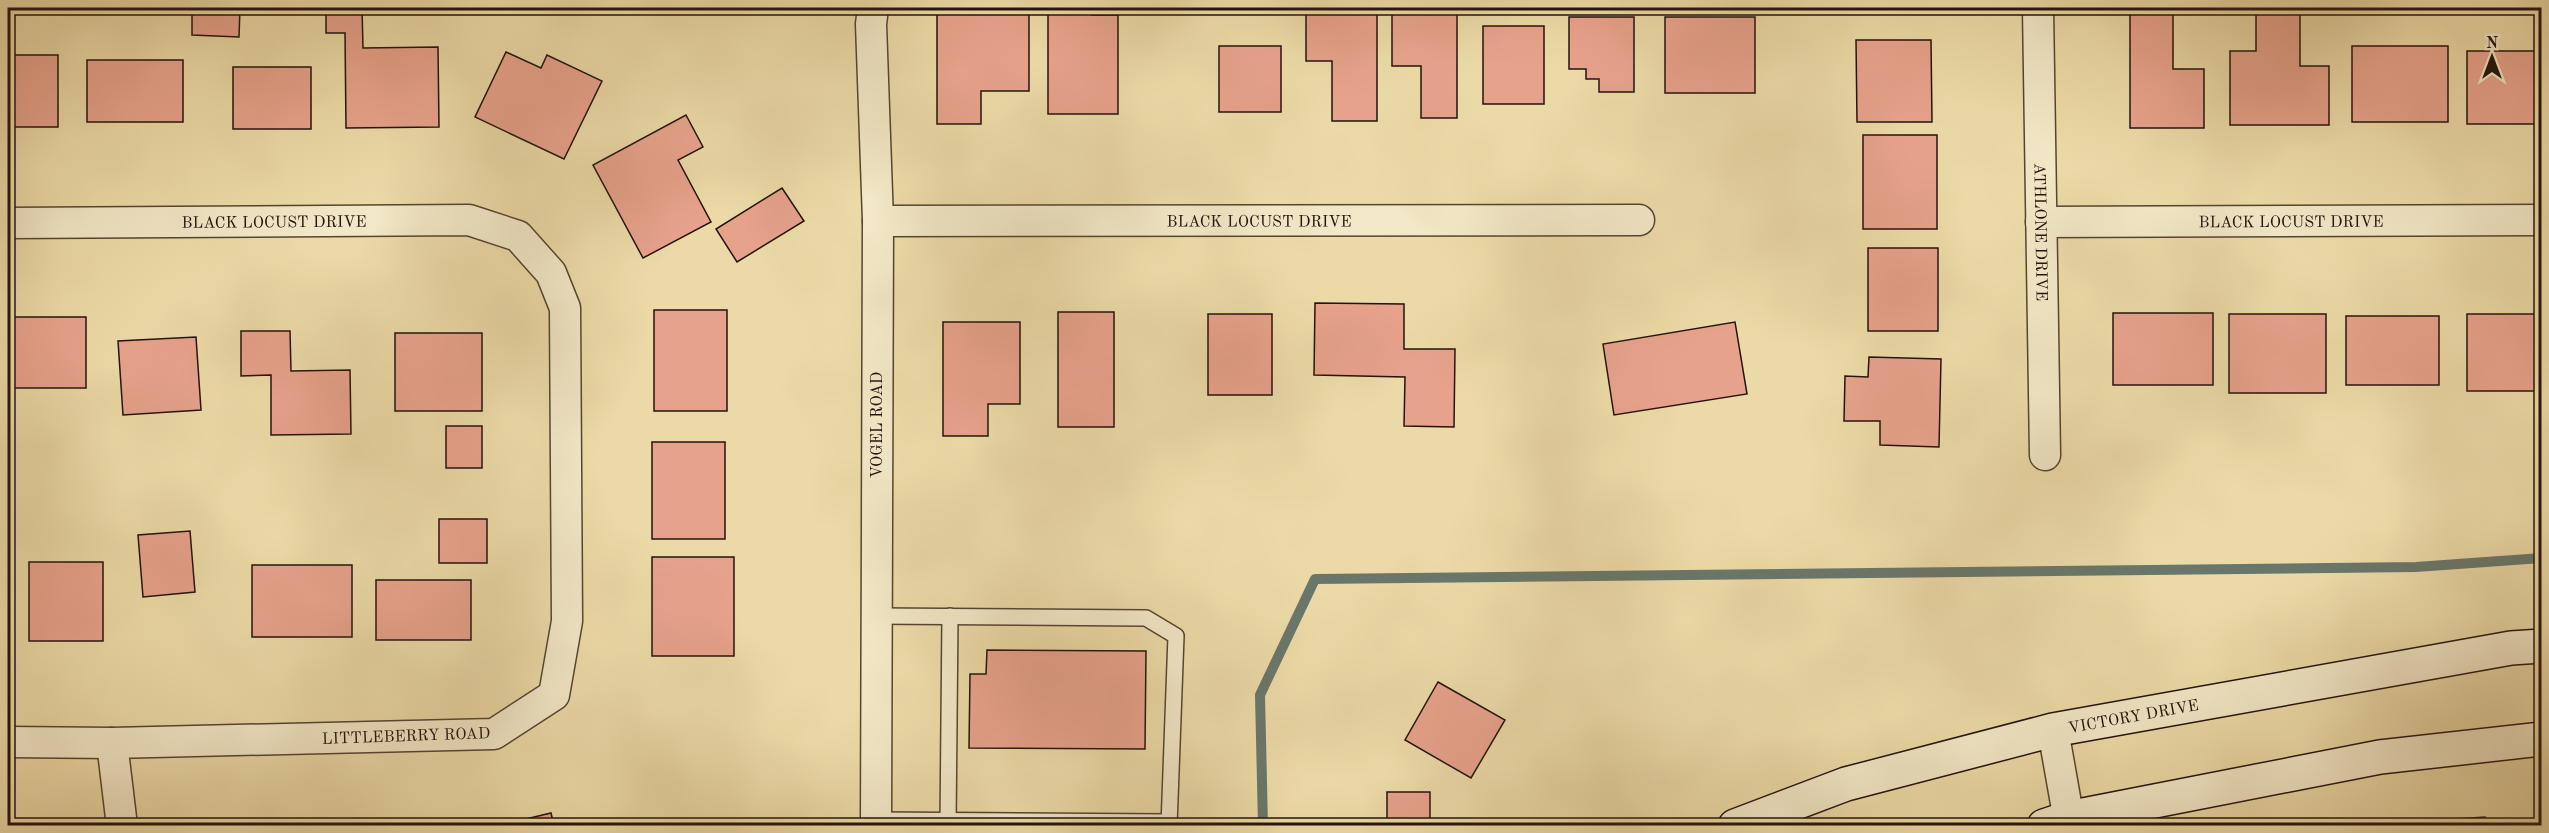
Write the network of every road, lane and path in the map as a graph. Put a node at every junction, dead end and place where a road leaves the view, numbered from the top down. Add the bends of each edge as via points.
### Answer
1 (2038, 8) edge
2 (870, 13) edge
3 (878, 220) junction
4 (1639, 220) dead end
5 (2541, 220) edge
6 (2041, 222) junction
7 (8, 223) edge
8 (532, 251) joint
9 (2044, 455) dead end
10 (876, 616) junction
11 (950, 616) junction
12 (2541, 646) edge
13 (2053, 730) junction
14 (2541, 739) edge
15 (8, 742) edge
16 (112, 743) junction
17 (876, 823) edge
18 (948, 823) edge
19 (2060, 823) edge
20 (1169, 824) edge
21 (122, 825) edge
22 (1735, 825) edge

1 - 6 street, ATHLONE DRIVE
2 - 3 street, VOGEL ROAD
3 - 4 street, BLACK LOCUST DRIVE
3 - 10 street, VOGEL ROAD
5 - 6 street, BLACK LOCUST DRIVE
6 - 9 street, ATHLONE DRIVE
7 - 8 street, BLACK LOCUST DRIVE via 469,220 518,236
8 - 16 street, LITTLEBERRY ROAD via 551,273 565,308 567,621 554,695 494,734
10 - 11 lane
10 - 17 street, VOGEL ROAD
11 - 18 lane
11 - 20 lane via 1146,618 1176,636
12 - 13 main road, VICTORY DRIVE via 2500,650
13 - 19 street
13 - 22 main road, VICTORY DRIVE via 1846,784
14 - 19 main road via 2380,758
15 - 16 street, LITTLEBERRY ROAD
16 - 21 street
17 - 18 lane
18 - 20 lane

